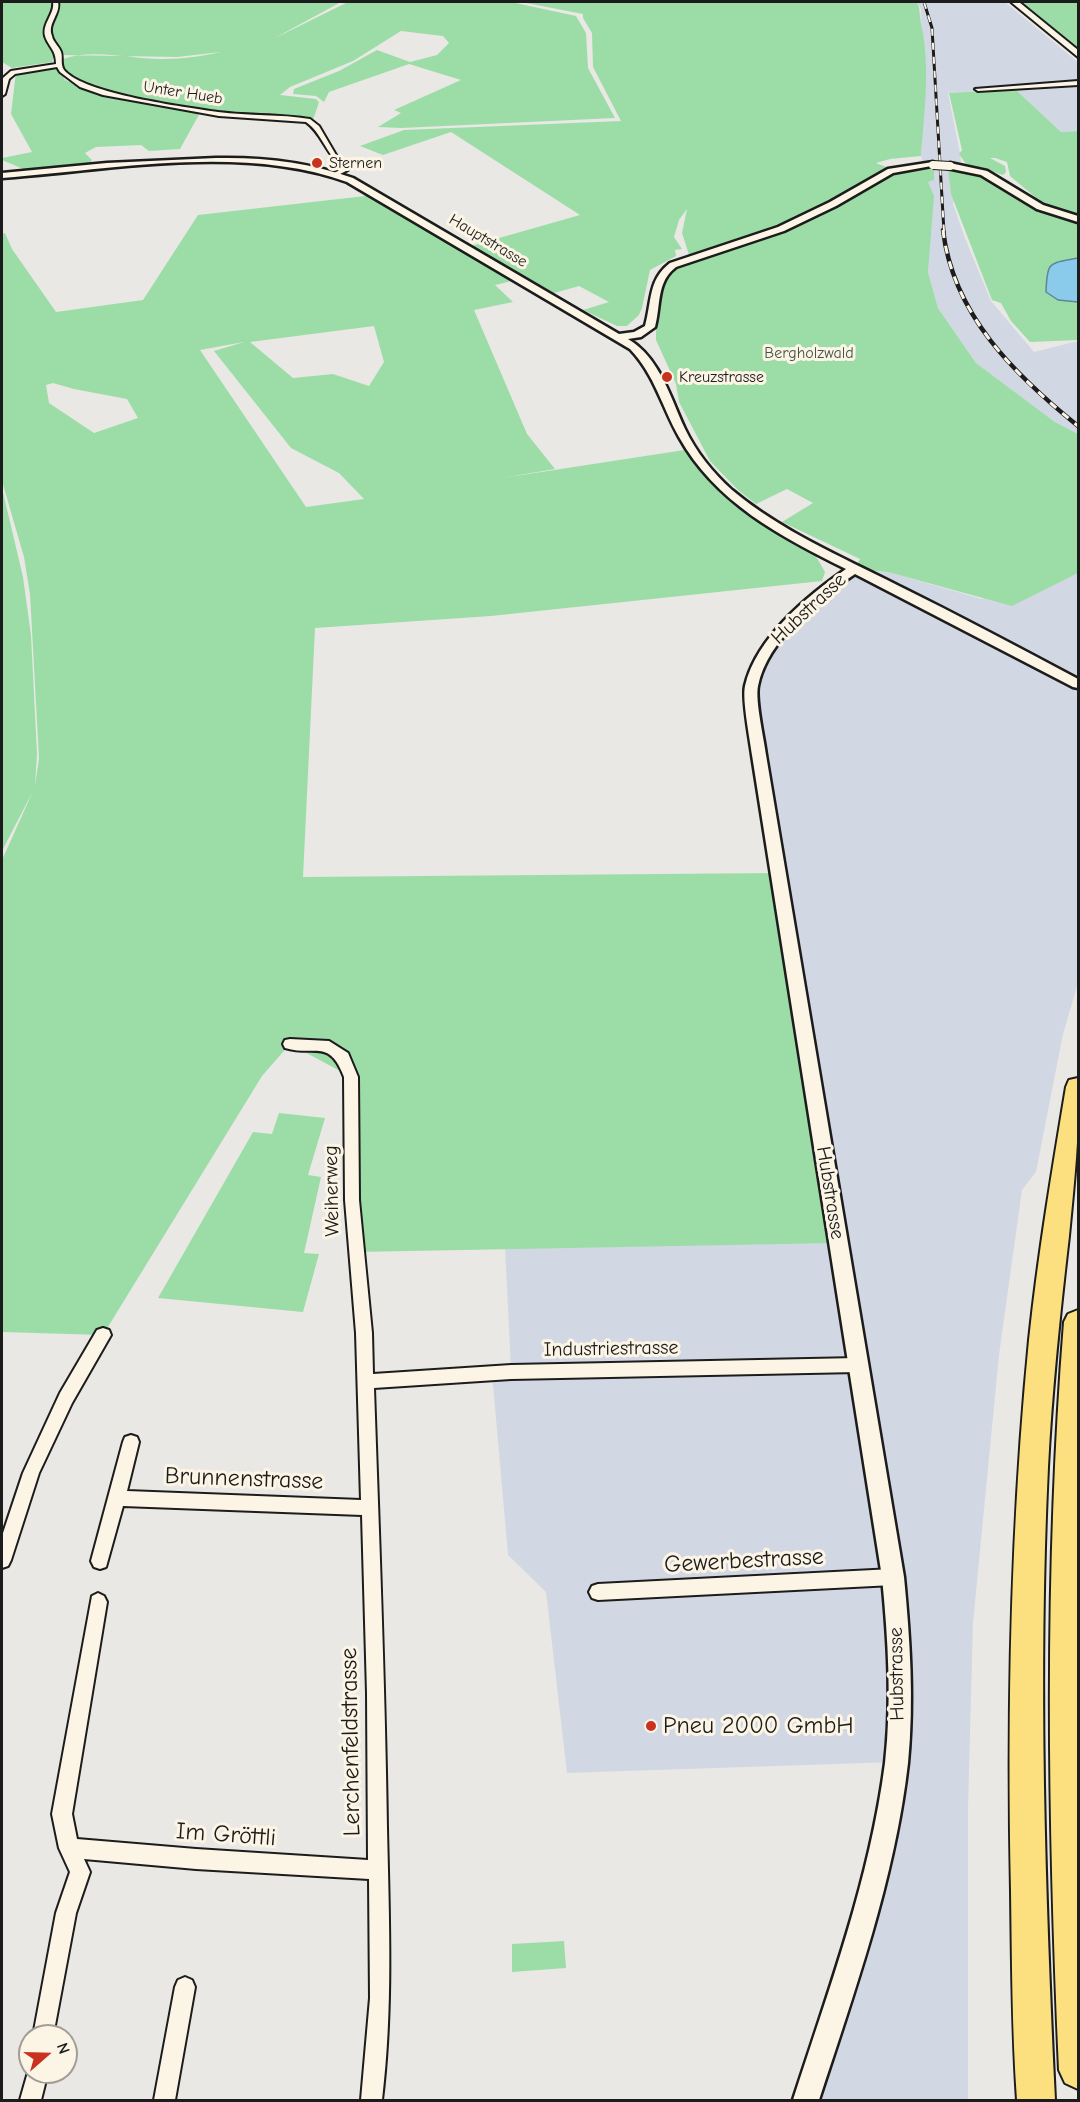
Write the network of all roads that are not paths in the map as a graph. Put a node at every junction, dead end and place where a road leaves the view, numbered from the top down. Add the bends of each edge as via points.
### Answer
1 (56, 2) edge
2 (1015, 2) edge
3 (1078, 54) edge
4 (60, 65) junction
5 (1078, 83) edge
6 (978, 89) dead end
7 (2, 94) edge
8 (336, 174) junction
9 (2, 176) edge
10 (1078, 219) edge
11 (618, 337) junction
12 (854, 568) junction
13 (1078, 684) edge
14 (290, 1044) dead end
15 (1078, 1087) edge
16 (1078, 1322) edge
17 (103, 1335) dead end
18 (858, 1365) junction
19 (366, 1382) junction
20 (131, 1442) dead end
21 (116, 1498) junction
22 (371, 1508) junction
23 (2, 1560) edge
24 (100, 1561) dead end
25 (893, 1577) junction
26 (598, 1592) dead end
27 (98, 1602) dead end
28 (69, 1848) junction
29 (379, 1870) junction
30 (185, 1988) dead end
31 (45, 2024) edge
32 (1078, 2070) edge
33 (34, 2084) edge
34 (31, 2100) edge
35 (164, 2100) edge
36 (372, 2100) edge
37 (806, 2100) edge
38 (1036, 2100) edge

1 - 4 street, Unter Hueb via 48,35 59,53
2 - 3 main road
4 - 7 street via 13,72 6,78
4 - 8 street, Unter Hueb via 74,81 103,93 219,114 308,120 345,166
5 - 6 street
8 - 9 street, Hauptstrasse via 286,162 223,159 99,165
8 - 11 street, Hauptstrasse
10 - 11 street, bridge via 1040,207 984,173 933,165 891,171 781,229 663,271 657,281 651,323 637,335
11 - 12 street, Hauptstrasse via 649,364 691,449 715,479 768,521
12 - 13 street, Hubstrasse
12 - 18 street, Hubstrasse via 772,641 757,666 751,699
14 - 19 street, Weiherweg via 324,1045 343,1056 351,1077 352,1200
15 - 38 highway via 1048,1289 1031,1509 1027,1855
16 - 32 highway via 1068,1486 1065,1695
17 - 23 street via 66,1398 31,1473
18 - 19 street, Industriestrasse via 511,1372
18 - 25 street, Hubstrasse
19 - 22 street, Lerchenfeldstrasse
20 - 21 street
21 - 22 street, Brunnenstrasse
21 - 24 street
22 - 29 street, Lerchenfeldstrasse
25 - 26 street, Gewerbestrasse
25 - 37 street, Hubstrasse via 900,1700 888,1815 864,1913
27 - 28 street via 62,1814
28 - 29 street, Im Gröttli
28 - 31 street via 80,1872 66,1913
29 - 36 street, Lerchenfeldstrasse via 380,1998
30 - 35 street
33 - 34 street

